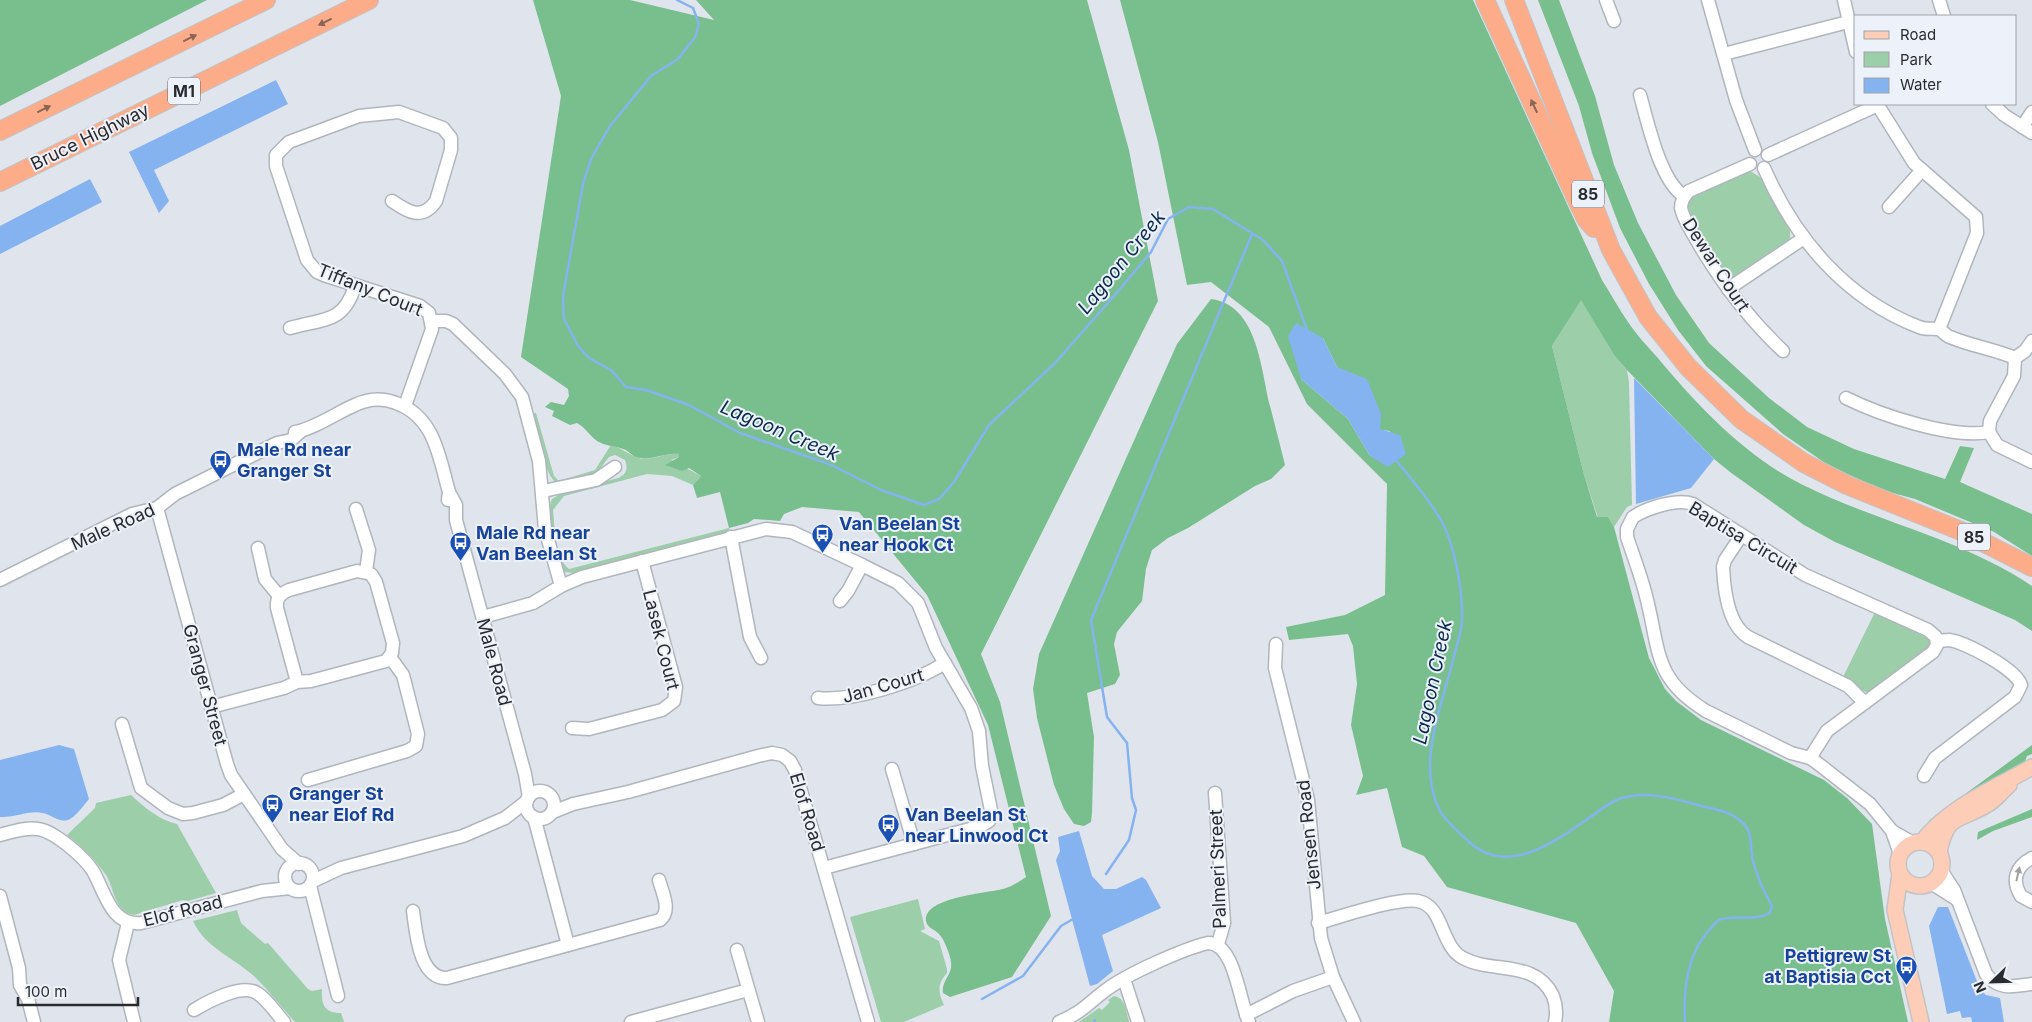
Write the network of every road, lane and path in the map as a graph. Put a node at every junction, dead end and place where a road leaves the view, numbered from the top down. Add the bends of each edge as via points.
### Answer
1 (266, 0) edge
2 (369, 0) edge
3 (1485, 0) edge
4 (1507, 0) edge
5 (1514, 0) edge
6 (1521, 0) edge
7 (1606, 0) edge
8 (1708, 0) edge
9 (1844, 0) edge
10 (1940, 0) edge
11 (1944, 15) edge
12 (1614, 21) dead end
13 (1848, 22) junction
14 (1854, 44) edge
15 (1724, 54) junction
16 (1539, 65) junction
17 (1640, 95) dead end
18 (1876, 105) edge
19 (1879, 105) edge
20 (1993, 105) edge
21 (2032, 112) edge
22 (2027, 130) edge
23 (0, 131) edge
24 (1755, 150) junction
25 (1768, 155) junction
26 (1750, 164) junction
27 (1764, 168) junction
28 (1922, 170) junction
29 (0, 182) edge
30 (1684, 196) junction
31 (392, 201) dead end
32 (1889, 207) dead end
33 (1594, 228) junction
34 (1804, 238) junction
35 (355, 286) junction
36 (1728, 289) junction
37 (432, 321) junction
38 (290, 328) dead end
39 (1938, 329) junction
40 (2032, 340) edge
41 (1783, 351) dead end
42 (2015, 358) junction
43 (1846, 398) dead end
44 (405, 406) junction
45 (1989, 432) junction
46 (2032, 462) edge
47 (615, 467) dead end
48 (543, 491) junction
49 (157, 508) junction
50 (356, 509) dead end
51 (1912, 512) junction
52 (1741, 536) junction
53 (731, 537) junction
54 (258, 548) dead end
55 (642, 561) junction
56 (862, 565) junction
57 (2032, 568) edge
58 (366, 571) junction
59 (0, 580) edge
60 (561, 586) junction
61 (279, 596) junction
62 (840, 601) dead end
63 (483, 617) junction
64 (1937, 641) junction
65 (1276, 644) dead end
66 (390, 658) junction
67 (761, 658) dead end
68 (945, 663) junction
69 (297, 682) junction
70 (818, 698) dead end
71 (1865, 703) junction
72 (211, 707) junction
73 (122, 724) dead end
74 (572, 728) dead end
75 (1810, 758) junction
76 (2032, 767) edge
77 (892, 769) dead end
78 (525, 774) junction
79 (1924, 776) dead end
80 (2016, 776) junction
81 (308, 780) dead end
82 (1215, 793) dead end
83 (244, 794) junction
84 (539, 808) junction
85 (1892, 831) junction
86 (0, 835) edge
87 (1917, 842) junction
88 (914, 844) junction
89 (282, 849) junction
90 (1939, 852) junction
91 (1900, 854) junction
92 (2032, 858) edge
93 (304, 866) junction
94 (341, 868) junction
95 (824, 868) junction
96 (1941, 870) junction
97 (286, 873) junction
98 (1900, 874) junction
99 (659, 880) dead end
100 (1924, 885) junction
101 (303, 886) junction
102 (262, 891) junction
103 (0, 896) edge
104 (1956, 899) junction
105 (2032, 902) edge
106 (414, 911) dead end
107 (128, 923) junction
108 (1318, 923) junction
109 (1900, 923) junction
110 (1218, 944) junction
111 (568, 945) junction
112 (737, 950) dead end
113 (1333, 976) junction
114 (1124, 979) junction
115 (2032, 984) edge
116 (748, 990) junction
117 (338, 996) dead end
118 (194, 1010) dead end
119 (661, 1018) edge
120 (1247, 1018) edge
121 (34, 1022) edge
122 (134, 1022) edge
123 (284, 1022) edge
124 (631, 1022) edge
125 (758, 1022) edge
126 (868, 1022) edge
127 (1059, 1022) edge
128 (1138, 1022) edge
129 (1354, 1022) edge
130 (1555, 1022) edge
131 (1921, 1022) edge

23 -> 1 highway, M1
2 -> 29 highway, Bruce Highway / M1
33 -> 3 highway via 1586,219
4 - 33 highway, 85
5 - 16 highway
6 - 16 highway, 85 via 1540,52
7 - 12 street
8 - 15 street
9 - 13 street
10 - 11 street
13 - 14 street
13 - 15 street
15 - 24 street via 1736,100
16 - 51 highway, 85 via 1610,250 1637,299 1674,351 1723,403 1782,450 1847,485
17 - 30 street via 1671,185
18 - 25 street
19 - 28 street via 1909,156
20 - 22 street
21 - 22 street
24 - 25 street via 1764,150
24 - 26 street via 1750,154
25 - 27 street via 1769,161
26 - 27 street via 1758,170
26 - 30 street via 1694,188
27 - 34 street
28 - 32 street
28 - 39 street via 1970,211 1978,225
30 - 36 street, Dewar Court via 1681,206 1685,219
31 - 35 street, Tiffany Court via 415,214 432,207 452,150 451,138 443,128 399,112 368,114 289,142 276,155 276,166 307,260 317,272
33 - 51 highway, 85 via 1638,314 1677,365 1721,410 1758,441 1801,470 1847,492 1900,511
34 - 36 street
34 - 39 street via 1832,271 1876,306 1920,328
35 - 37 street, Tiffany Court via 420,306 429,313
35 - 38 street via 348,305 338,315
36 - 41 street, Dewar Court via 1752,320
37 - 44 street, Tiffany Court via 428,342
37 - 48 street via 453,324 516,387 525,406 540,461
39 - 42 street via 1950,338
40 - 42 street via 2025,352
42 - 45 street via 2014,376 1990,421
43 - 45 street via 1878,412 1935,428 1972,435
44 - 49 street, Male Road via 390,401 364,402 175,494
44 - 63 street, Male Road via 431,432 448,492 456,505 456,520
45 - 46 street via 1997,445
47 - 48 street via 596,480
48 - 60 street via 545,529
49 - 59 street, Male Road via 132,514
49 - 72 street, Granger Street
50 - 58 street via 369,550
51 - 57 highway, 85 via 1961,530
52 - 64 street, Baptisa Circuit via 1819,583 1928,630
52 - 71 street via 1723,567 1732,615 1738,628 1748,637 1848,686
52 - 75 street, Baptisa Circuit via 1687,501 1639,514 1629,523 1627,529 1648,601 1655,646 1675,686 1689,700 1791,753
53 - 55 street
53 - 56 street via 766,529 792,532
53 - 67 street via 750,636
54 - 61 street via 265,579
55 - 60 street
55 - 74 street, Lasek Court via 676,687 674,701 662,710 588,729
56 - 62 street
56 - 68 street via 910,593
58 - 61 street via 356,570
58 - 66 street via 374,578 383,608 392,643
60 - 63 street via 532,603
61 - 69 street via 277,608
63 - 78 street, Male Road
64 - 71 street via 1933,652
64 - 79 street via 1954,642 1992,659 2015,675 2021,685 2015,696 1935,758
65 - 108 street, Jensen Road via 1275,668 1308,800
66 - 69 street via 310,682
66 - 81 street via 402,675 419,749
68 - 70 street, Jan Court via 919,678 842,699
68 - 88 street via 965,695 978,730 992,814 989,821 981,826
69 - 72 street
71 - 75 street via 1822,736
72 - 83 street, Granger Street via 227,764
73 - 83 street via 141,788 168,808 193,814 231,802
75 - 85 street, Baptisa Circuit via 1864,798
76 - 80 main road
77 - 88 street
78 - 84 street, Male Road
78 - 84 street via 542,791
80 - 87 main road via 1960,808
80 - 90 main road via 1991,802 1962,814 1950,824 1942,835
82 - 110 street, Palmeri Street via 1224,923
83 - 89 street, Granger Street
84 - 94 street, Elof Road via 463,836
84 - 95 street, Elof Road via 573,804 752,757 778,754 787,758 795,770
84 - 111 street via 540,841
85 - 87 street, Baptisa Circuit
85 - 91 street, Baptisa Circuit
86 - 107 street, Elof Road via 31,828 54,835 88,864 114,913
87 - 90 main road via 1928,844
87 - 91 main road
88 - 95 street
89 - 93 street, Granger Street
89 - 97 street, Granger Street
90 - 96 main road
91 - 98 main road
105 -> 92 street via 2021,896 2016,878 2020,866
93 - 94 street, Elof Road
93 - 97 street, Elof Road via 292,865
93 - 101 street via 312,871
94 - 101 street, Elof Road
95 - 126 street, Elof Road
96 - 100 main road
96 - 104 street
97 - 101 street, Granger Street
97 - 102 street, Elof Road
98 - 100 main road via 1910,884
98 - 109 main road via 1895,910
99 - 111 street via 666,908 660,920
100 - 104 street
100 - 109 main road via 1903,902
101 - 102 street, Elof Road
101 - 117 street via 316,909
102 - 107 street, Elof Road via 141,923
103 - 121 street via 20,968 20,985 28,999
104 - 115 street via 1991,980 2001,987
106 - 111 street via 425,964 433,975 440,978
107 - 122 street via 119,960
108 - 113 street, Jensen Road
108 - 130 street via 1406,900 1421,901 1434,912 1448,946 1459,956 1518,969 1546,984 1555,1000
109 - 131 main road
110 - 114 street via 1203,944
110 - 120 street via 1228,957
112 - 116 street
113 - 120 street via 1293,992
113 - 129 street, Jensen Road
114 - 127 street via 1083,1011
114 - 128 street
116 - 119 street
116 - 125 street
118 - 123 street via 210,1000 249,990 257,992
119 - 124 street

